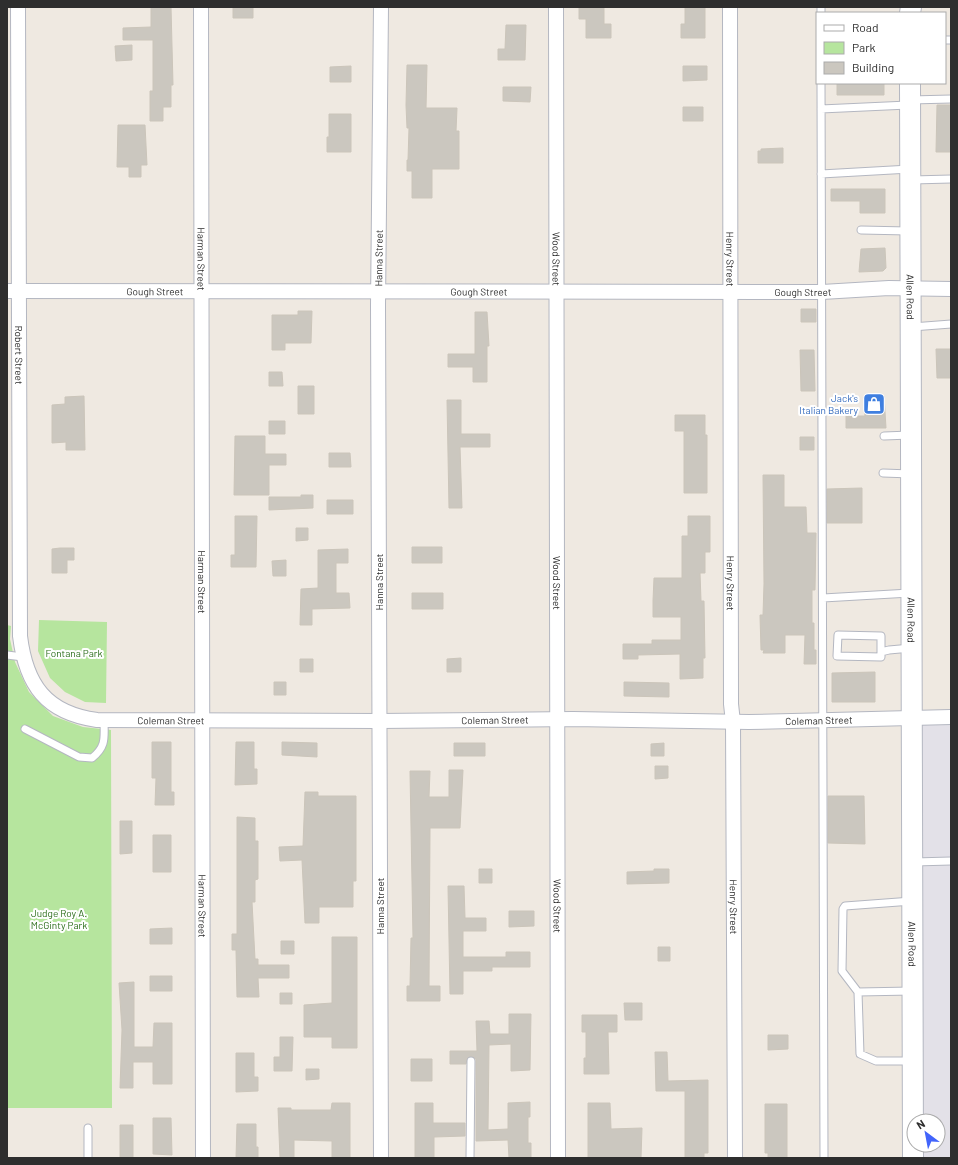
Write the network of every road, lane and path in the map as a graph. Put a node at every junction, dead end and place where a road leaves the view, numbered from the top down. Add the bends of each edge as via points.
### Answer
1 (18, 7) edge
2 (201, 7) edge
3 (381, 7) edge
4 (556, 7) edge
5 (730, 7) edge
6 (821, 84) edge
7 (910, 96) edge
8 (951, 99) edge
9 (821, 109) junction
10 (821, 174) junction
11 (910, 174) junction
12 (951, 179) edge
13 (861, 230) dead end
14 (910, 232) junction
15 (910, 289) junction
16 (951, 289) edge
17 (556, 290) junction
18 (13, 291) edge
19 (201, 292) junction
20 (378, 292) junction
21 (731, 292) junction
22 (822, 292) junction
23 (951, 324) edge
24 (910, 327) junction
25 (910, 435) junction
26 (884, 436) dead end
27 (883, 473) dead end
28 (911, 474) junction
29 (911, 592) junction
30 (822, 598) junction
31 (911, 648) junction
32 (882, 652) junction
33 (7, 655) edge
34 (23, 657) junction
35 (44, 697) joint
36 (951, 717) edge
37 (911, 719) junction
38 (104, 720) junction
39 (557, 720) junction
40 (823, 720) junction
41 (202, 721) junction
42 (379, 721) junction
43 (733, 722) junction
44 (25, 729) dead end
45 (951, 861) edge
46 (912, 862) junction
47 (912, 900) junction
48 (912, 991) junction
49 (858, 992) junction
50 (471, 1061) dead end
51 (912, 1061) junction
52 (88, 1128) dead end
53 (88, 1158) edge
54 (202, 1158) edge
55 (381, 1158) edge
56 (470, 1158) edge
57 (558, 1158) edge
58 (734, 1158) edge
59 (824, 1158) edge
60 (913, 1158) edge

1 - 18 street, Robert Street
2 - 19 street, Harman Street
3 - 20 street, Hanna Street
4 - 17 street, Wood Street
5 - 21 street, Henry Street
6 - 9 lane
7 - 8 lane
7 - 9 lane
7 - 11 main road, Allen Road
9 - 10 lane
10 - 11 lane
10 - 22 lane
11 - 12 lane
11 - 14 main road, Allen Road
13 - 14 lane
14 - 15 main road, Allen Road
15 - 16 street, Gough Street
15 - 22 street, Gough Street
15 - 24 main road, Allen Road
17 - 20 street, Gough Street
17 - 21 street, Gough Street
17 - 39 street, Wood Street
18 - 19 street, Gough Street
18 - 34 street, Robert Street via 20,636
19 - 20 street, Gough Street
19 - 41 street, Harman Street
20 - 42 street, Hanna Street
21 - 22 street, Gough Street
21 - 43 street, Henry Street
22 - 30 lane
23 - 24 lane
24 - 25 main road, Allen Road
25 - 26 lane
25 - 28 main road, Allen Road
27 - 28 lane
28 - 29 main road, Allen Road
29 - 30 lane
29 - 31 main road, Allen Road
30 - 40 lane
31 - 32 lane
31 - 37 main road, Allen Road
32 - 32 lane via 882,657 838,656 838,635 881,636
33 - 34 lane
34 - 35 street, Robert Street via 28,674
35 - 38 street, Coleman Street via 62,711 79,718
36 - 37 street, Coleman Street
37 - 40 street, Coleman Street
37 - 46 main road, Allen Road
38 - 41 street, Coleman Street
38 - 44 lane via 104,742 100,751 92,758 79,757
39 - 42 street, Coleman Street
39 - 43 street, Coleman Street
39 - 57 street, Wood Street
40 - 43 street, Coleman Street
40 - 59 lane
41 - 42 street, Coleman Street
41 - 54 street, Harman Street
42 - 55 street, Hanna Street
43 - 58 street, Henry Street
45 - 46 lane
46 - 47 main road, Allen Road
47 - 48 main road, Allen Road
47 - 49 lane via 848,905 843,909 842,971
48 - 49 lane
48 - 51 main road, Allen Road
49 - 51 lane via 859,1052 876,1061
50 - 56 lane
51 - 60 main road, Allen Road
52 - 53 lane

